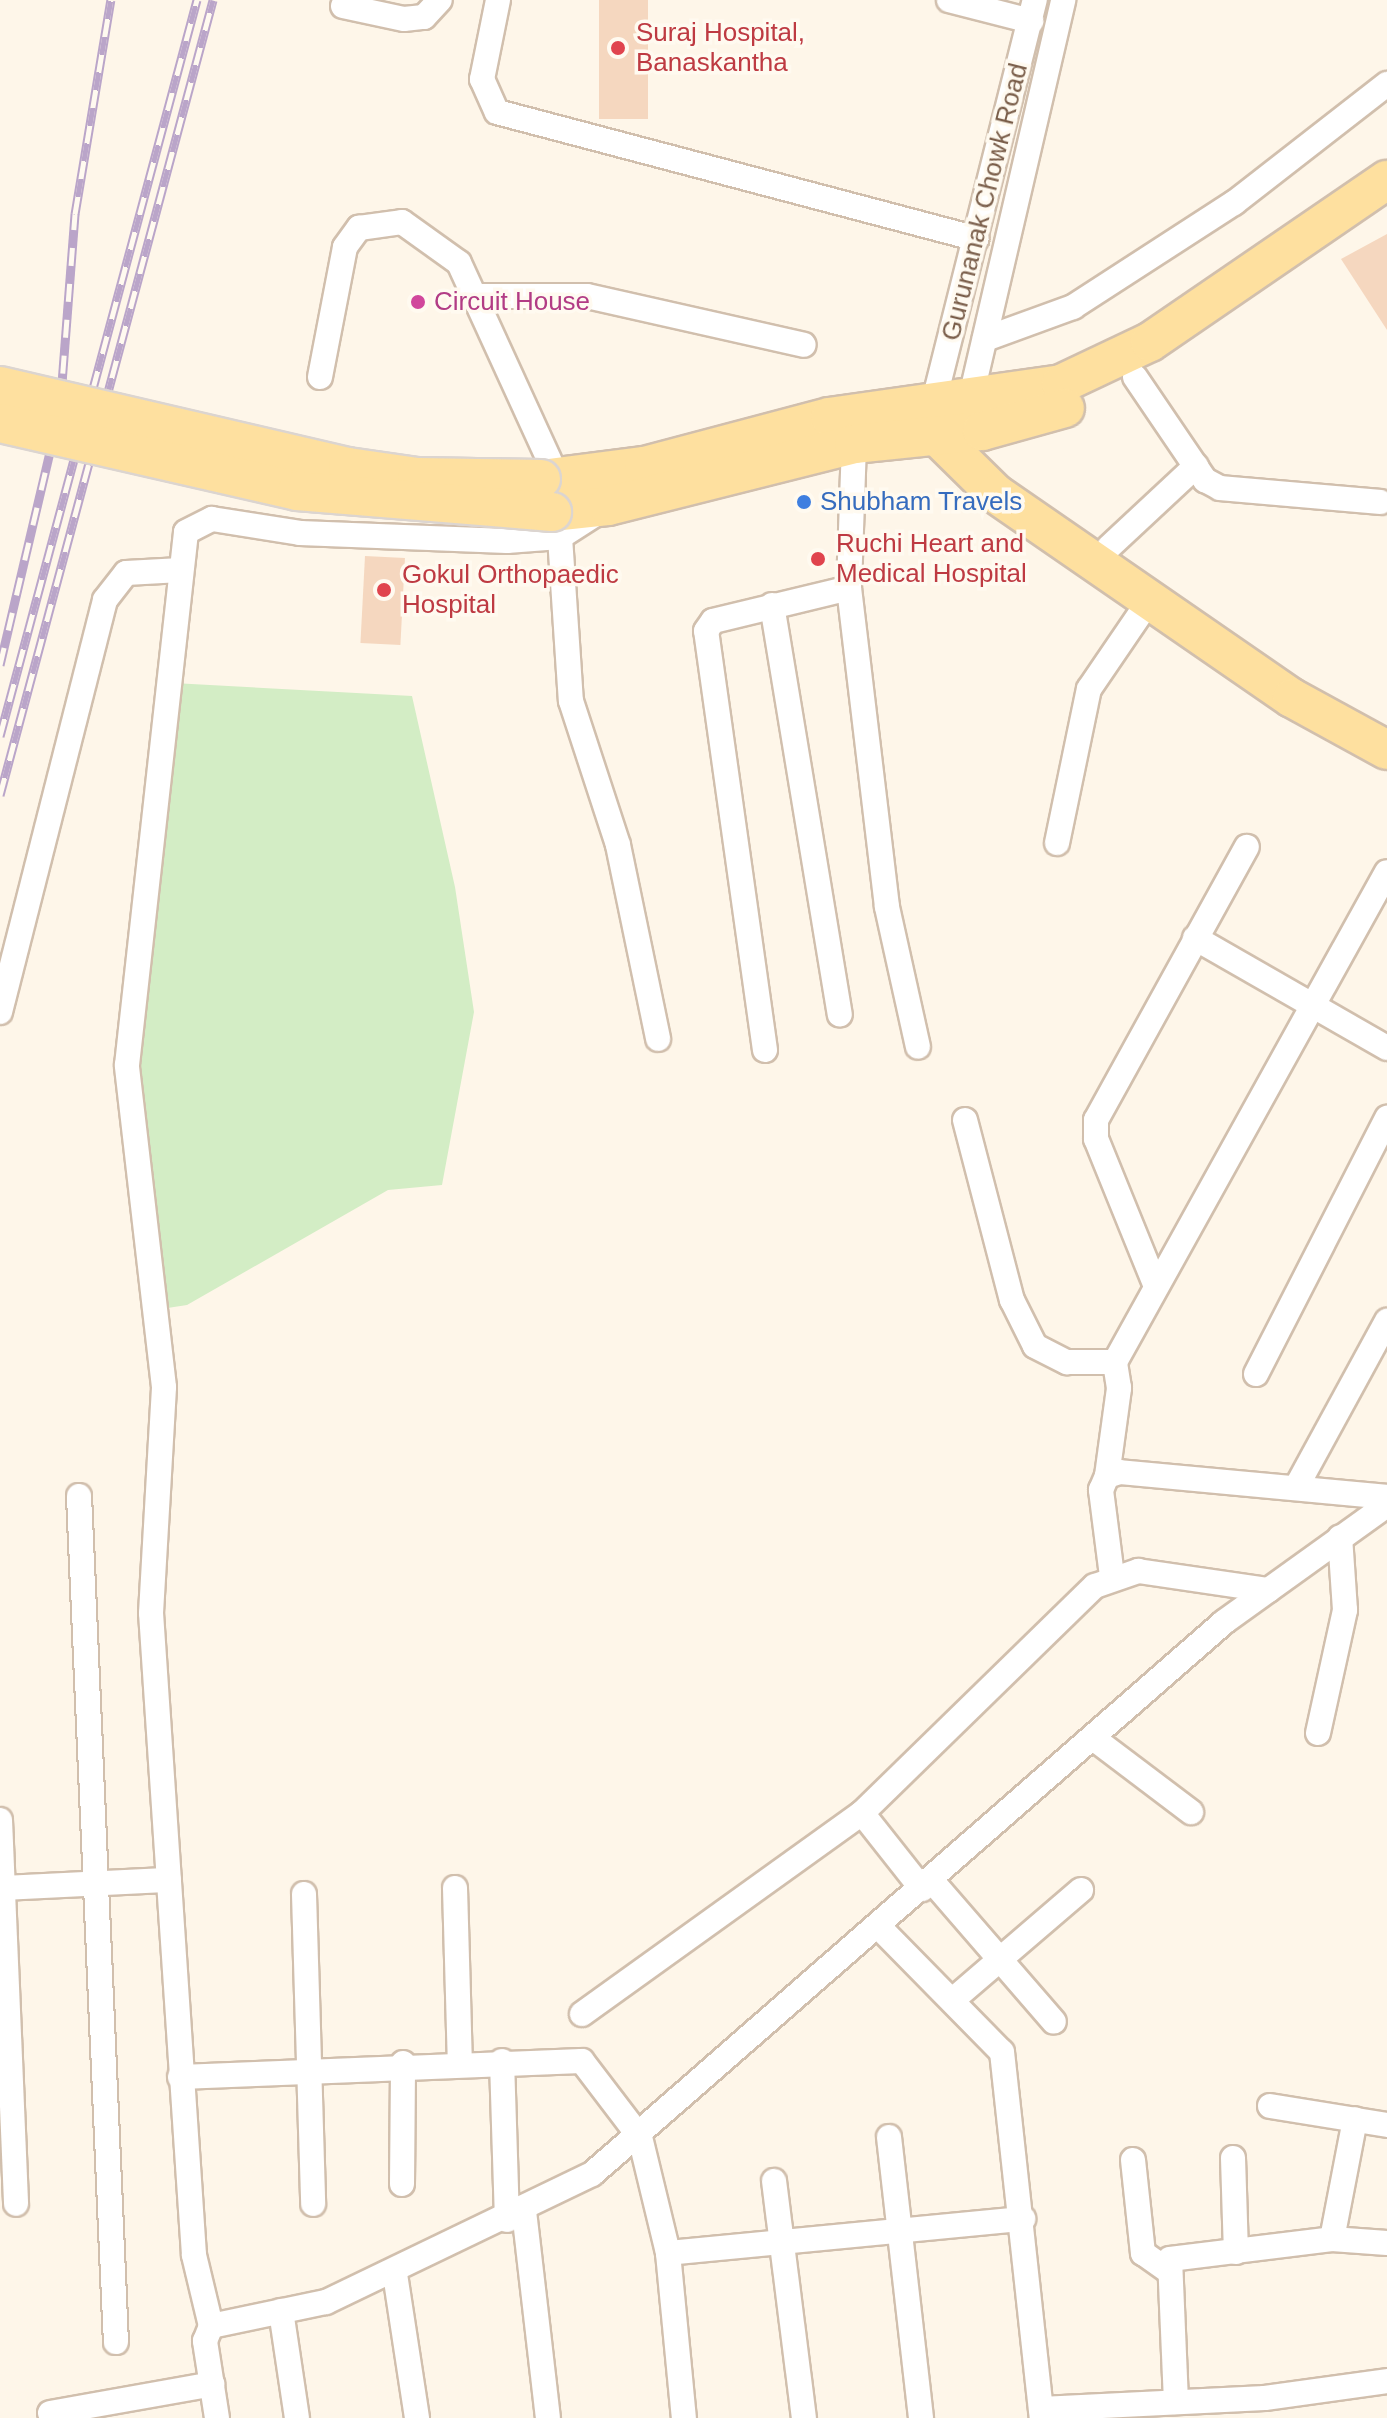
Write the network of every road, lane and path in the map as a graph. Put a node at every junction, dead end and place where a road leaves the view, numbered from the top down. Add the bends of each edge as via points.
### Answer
1 (440, 0) edge
2 (498, 0) edge
3 (949, 0) edge
4 (1063, 0) edge
5 (343, 6) dead end
6 (1033, 11) edge
7 (1387, 84) edge
8 (1387, 180) edge
9 (1387, 211) edge
10 (976, 239) junction
11 (475, 296) junction
12 (985, 339) junction
13 (804, 345) dead end
14 (320, 377) dead end
15 (1135, 377) junction
16 (0, 386) edge
17 (976, 416) junction
18 (936, 421) junction
19 (0, 423) edge
20 (854, 444) junction
21 (1196, 466) junction
22 (552, 501) junction
23 (1380, 502) dead end
24 (1109, 547) junction
25 (181, 570) junction
26 (849, 588) junction
27 (1149, 601) junction
28 (772, 605) junction
29 (1387, 724) edge
30 (1387, 750) edge
31 (1057, 843) dead end
32 (1247, 847) dead end
33 (1387, 872) edge
34 (1195, 938) junction
35 (1312, 1004) junction
36 (0, 1012) edge
37 (840, 1014) dead end
38 (658, 1039) dead end
39 (918, 1047) dead end
40 (1387, 1048) edge
41 (765, 1050) dead end
42 (1387, 1118) edge
43 (965, 1120) dead end
44 (1155, 1284) junction
45 (1387, 1321) edge
46 (1115, 1362) junction
47 (1256, 1374) dead end
48 (1107, 1476) junction
49 (1298, 1484) junction
50 (79, 1496) dead end
51 (1387, 1497) edge
52 (1387, 1505) edge
53 (1340, 1537) junction
54 (1112, 1576) junction
55 (1269, 1590) junction
56 (1318, 1733) dead end
57 (1093, 1738) junction
58 (1191, 1812) dead end
59 (862, 1813) junction
60 (0, 1820) edge
61 (169, 1880) junction
62 (96, 1885) junction
63 (927, 1885) junction
64 (3, 1888) junction
65 (455, 1888) dead end
66 (1081, 1890) dead end
67 (304, 1894) dead end
68 (879, 1927) junction
69 (1001, 1961) junction
70 (955, 1998) junction
71 (582, 2014) dead end
72 (1054, 2022) dead end
73 (502, 2061) junction
74 (403, 2063) junction
75 (460, 2063) junction
76 (309, 2069) junction
77 (180, 2077) junction
78 (1270, 2106) dead end
79 (1355, 2119) junction
80 (1387, 2125) edge
81 (640, 2137) junction
82 (889, 2137) dead end
83 (1233, 2158) dead end
84 (1133, 2160) dead end
85 (774, 2181) dead end
86 (402, 2184) dead end
87 (16, 2204) dead end
88 (313, 2204) dead end
89 (516, 2216) junction
90 (1023, 2219) junction
91 (901, 2228) junction
92 (1332, 2239) junction
93 (786, 2240) junction
94 (1387, 2243) edge
95 (1236, 2252) junction
96 (668, 2253) junction
97 (1166, 2269) junction
98 (395, 2274) junction
99 (281, 2311) junction
100 (211, 2326) junction
101 (116, 2342) dead end
102 (1387, 2381) edge
103 (212, 2384) junction
104 (1176, 2402) junction
105 (1265, 2408) edge
106 (124, 2409) edge
107 (1150, 2411) edge
108 (50, 2413) dead end
109 (1042, 2414) edge
110 (217, 2418) edge
111 (297, 2418) edge
112 (417, 2418) edge
113 (548, 2418) edge
114 (684, 2418) edge
115 (804, 2418) edge
116 (921, 2418) edge

1 - 5 street via 424,17 404,19
2 - 10 street via 482,79 497,112
3 - 6 street
4 - 12 street
6 - 10 street, Gurunanak Chowk Road
7 - 12 street via 1234,203 1073,307
8 - 17 main road via 1150,342
9 - 15 main road
10 - 18 street, Gurunanak Chowk Road
11 - 13 street via 587,296
11 - 14 street via 459,263 426,236 402,222 359,228 345,247
11 - 22 street
12 - 17 street
15 - 17 main road via 1041,417
15 - 21 street
16 - 22 main road, bridge via 348,467
17 - 18 main road
17 - 24 main road via 1006,469
18 - 20 main road
18 - 22 main road via 830,417 644,466
18 - 27 main road via 996,494
19 - 22 main road, bridge via 297,491
20 - 22 main road via 608,506
20 - 26 street
21 - 23 street via 1220,488
21 - 24 street
22 - 25 street via 369,538 212,519 186,532
22 - 38 street via 571,701 618,845
24 - 29 main road via 1240,642
25 - 36 street via 126,573 105,600
25 - 61 street via 127,1065 164,1387 151,1613
26 - 28 street
26 - 39 street via 887,907
27 - 30 main road via 1292,698
27 - 31 street via 1089,689
28 - 37 street
28 - 41 street via 713,621 705,643
32 - 34 street
33 - 35 street
34 - 35 street
34 - 44 street via 1096,1120 1096,1139
35 - 40 street
35 - 44 street
42 - 47 street
43 - 46 street via 1012,1300 1035,1346 1067,1362
44 - 46 street
45 - 49 street
46 - 48 street via 1119,1388
48 - 49 street
48 - 54 street via 1101,1490
49 - 51 street
50 - 62 street
52 - 53 street
53 - 55 street
53 - 56 street via 1345,1610
54 - 55 street via 1138,1571
54 - 59 street
55 - 57 street
57 - 58 street
57 - 63 street
59 - 63 street
59 - 71 street
60 - 64 street
61 - 62 street
61 - 77 street
62 - 64 street
62 - 101 street
63 - 68 street
63 - 69 street
64 - 87 street
65 - 75 street
66 - 69 street
67 - 76 street
68 - 70 street
68 - 81 street
69 - 70 street
69 - 72 street
70 - 90 street via 1002,2052
73 - 75 street
73 - 81 street via 582,2061
73 - 89 street
74 - 75 street
74 - 76 street
74 - 86 street
76 - 77 street
76 - 88 street
77 - 100 street via 194,2255
78 - 79 street
79 - 80 street
79 - 92 street
81 - 89 street
81 - 96 street
82 - 91 street
83 - 95 street
84 - 97 street via 1143,2253
85 - 93 street
89 - 98 street
89 - 113 street
90 - 91 street
90 - 109 street
91 - 93 street
91 - 116 street
92 - 94 street
92 - 95 street
93 - 96 street
93 - 115 street
95 - 97 street via 1174,2258
96 - 114 street
97 - 104 street
98 - 99 street via 326,2302
98 - 112 street
99 - 100 street
99 - 111 street
100 - 103 street via 205,2341
102 - 105 street
103 - 106 street
103 - 110 street
104 - 105 street
104 - 107 street
106 - 108 street
107 - 109 street

